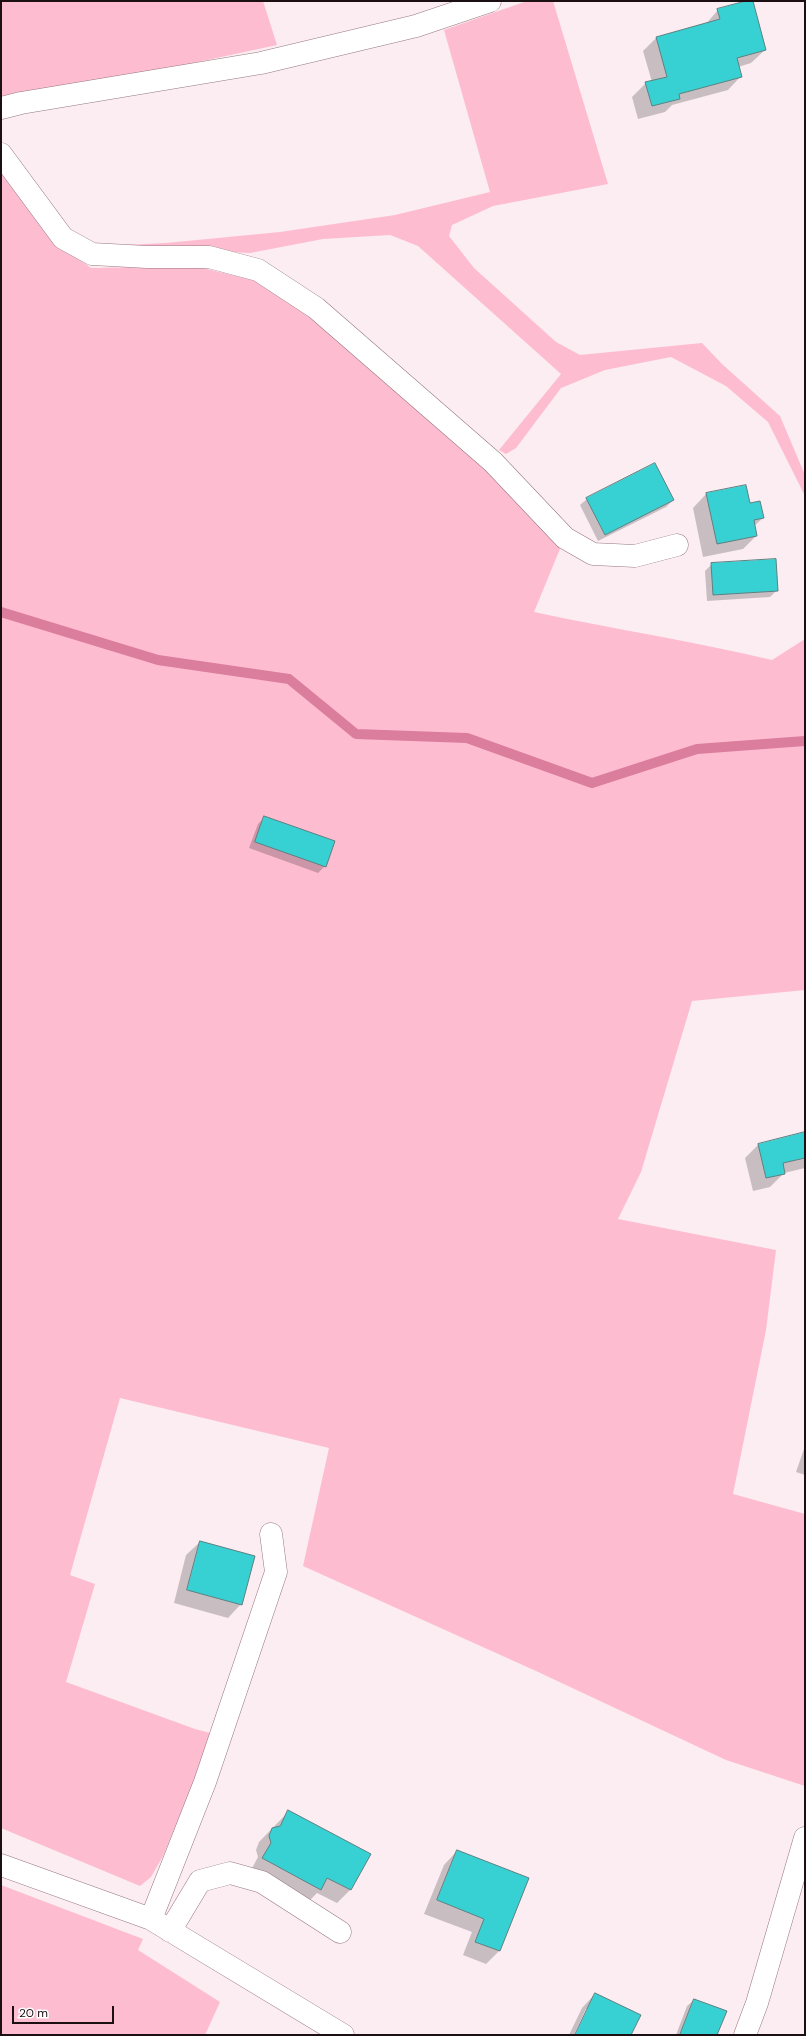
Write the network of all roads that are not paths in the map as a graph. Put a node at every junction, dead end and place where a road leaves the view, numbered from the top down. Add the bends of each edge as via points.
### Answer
1 (490, 1) edge
2 (1, 108) edge
3 (1, 154) edge
4 (676, 545) dead end
5 (271, 1534) dead end
6 (805, 1838) edge
7 (1, 1865) edge
8 (151, 1919) junction
9 (170, 1931) junction
10 (340, 1932) dead end
11 (343, 2035) edge
12 (745, 2035) edge

1 - 2 street via 416,26 261,63 21,102
3 - 4 street via 63,238 92,254 147,258 209,257 258,270 316,308 493,462 565,538 593,554 635,556
5 - 8 street via 276,1572 205,1782
6 - 12 street via 757,2003
7 - 8 street
8 - 9 street
9 - 10 street via 200,1881 230,1873 262,1882
9 - 11 street

